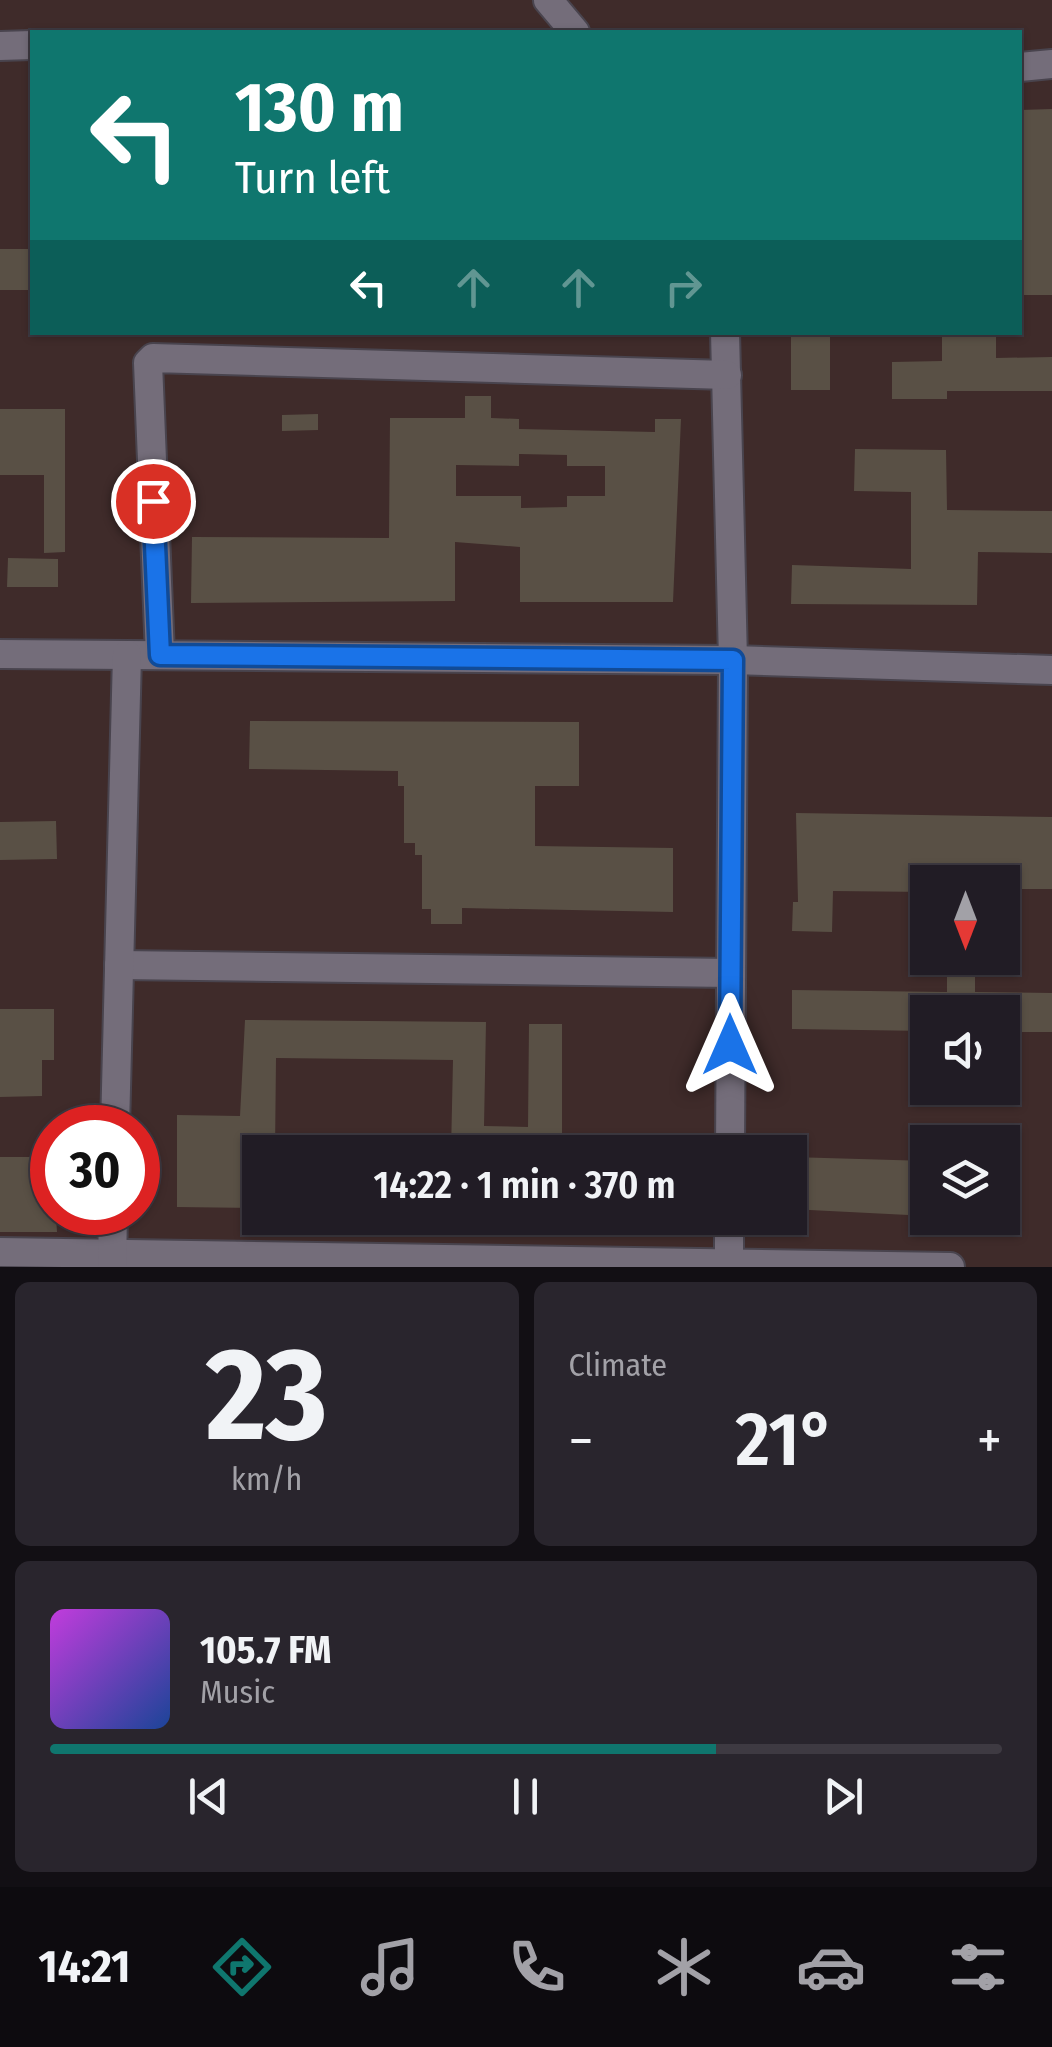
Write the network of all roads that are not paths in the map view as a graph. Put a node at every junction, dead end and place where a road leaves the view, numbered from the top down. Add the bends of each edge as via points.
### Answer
1 (548, 0) edge
2 (573, 30) edge
3 (30, 45) edge
4 (0, 46) edge
5 (1052, 64) edge
6 (1022, 67) edge
7 (726, 335) edge
8 (727, 374) junction
9 (0, 654) edge
10 (126, 655) junction
11 (160, 655) junction
12 (733, 660) junction
13 (1052, 670) edge
14 (119, 965) junction
15 (731, 974) junction
16 (116, 1105) edge
17 (730, 1135) edge
18 (113, 1235) edge
19 (730, 1235) edge
20 (0, 1252) edge
21 (112, 1260) edge
22 (426, 1263) edge
23 (729, 1265) edge
24 (950, 1267) edge

1 - 2 street
3 - 4 street
5 - 6 street
7 - 8 street
8 - 11 street via 153,358 148,409
8 - 12 street
9 - 10 street
10 - 11 street
10 - 14 street
11 - 12 street
12 - 13 street
12 - 15 street
14 - 15 street
14 - 16 street
15 - 17 street
18 - 21 street
19 - 23 street
20 - 21 street
21 - 22 street
22 - 23 street
23 - 24 street

